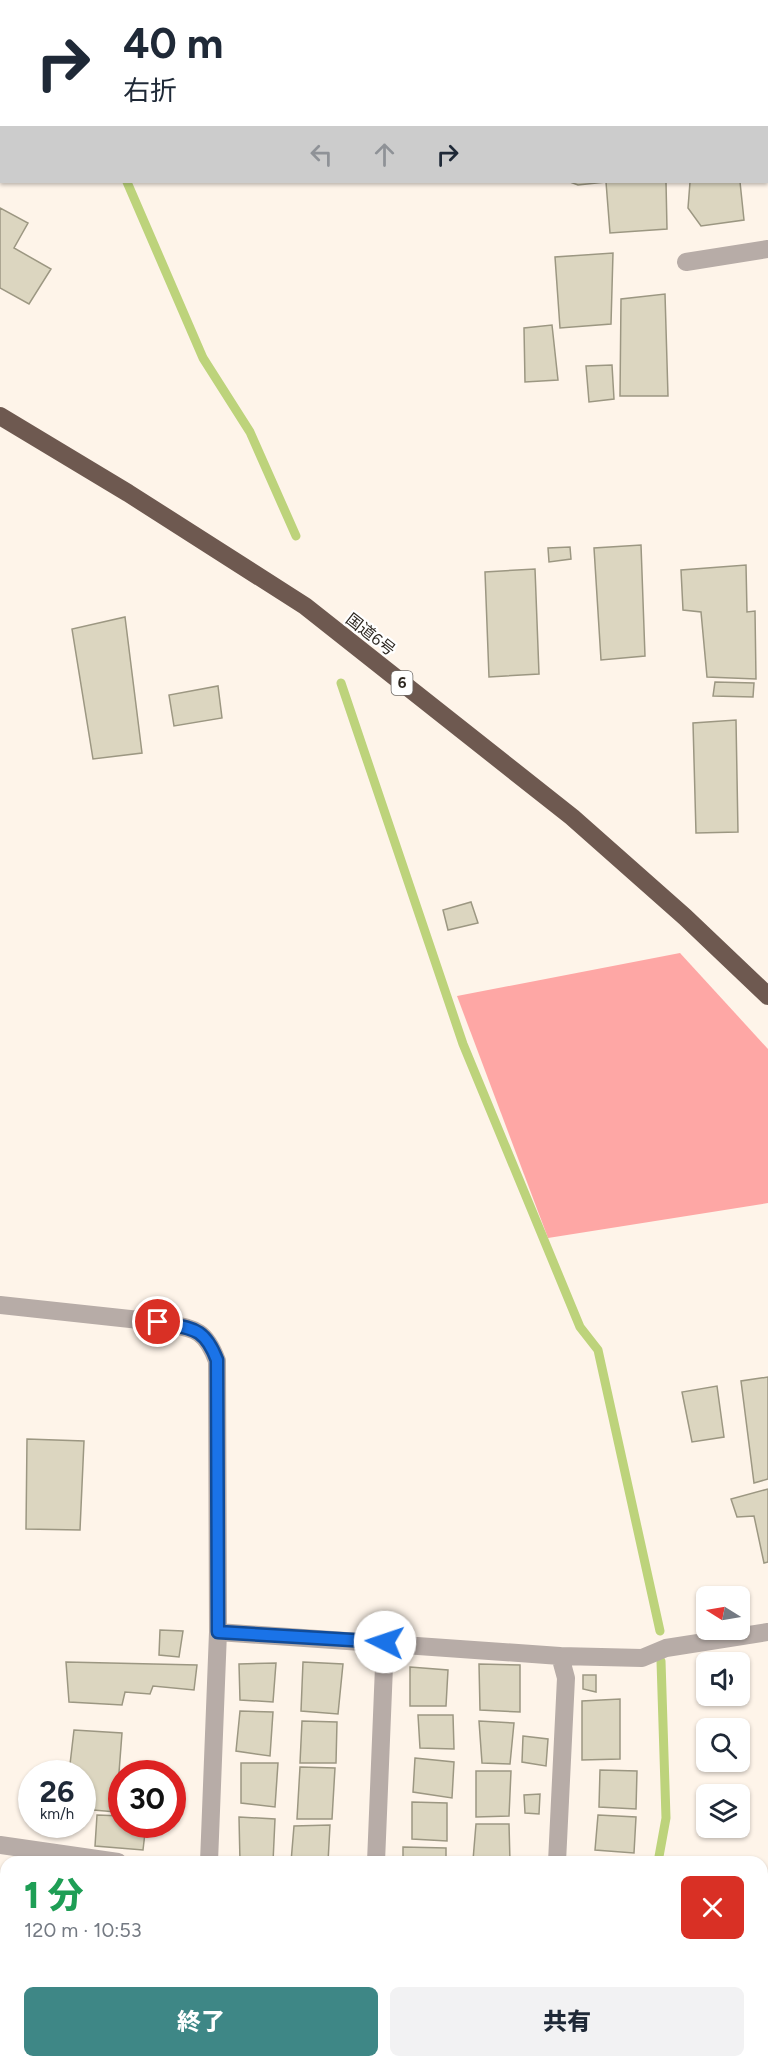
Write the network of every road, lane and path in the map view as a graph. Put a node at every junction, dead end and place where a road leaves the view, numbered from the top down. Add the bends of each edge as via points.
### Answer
1 (768, 249) edge
2 (686, 262) dead end
3 (0, 416) edge
4 (768, 996) edge
5 (0, 1305) edge
6 (218, 1632) junction
7 (768, 1632) edge
8 (385, 1642) junction
9 (560, 1656) junction
10 (0, 1845) edge
11 (76, 1856) edge
12 (209, 1856) edge
13 (376, 1856) edge
14 (557, 1856) edge

1 - 2 street
3 - 4 highway, 国道6号 / 6 via 305,606 572,817
5 - 6 street via 158,1322 199,1332 210,1343 217,1360
6 - 8 street
6 - 12 street
7 - 9 street via 666,1648 642,1658
8 - 9 street
8 - 13 street
9 - 14 street via 566,1678
10 - 11 street

